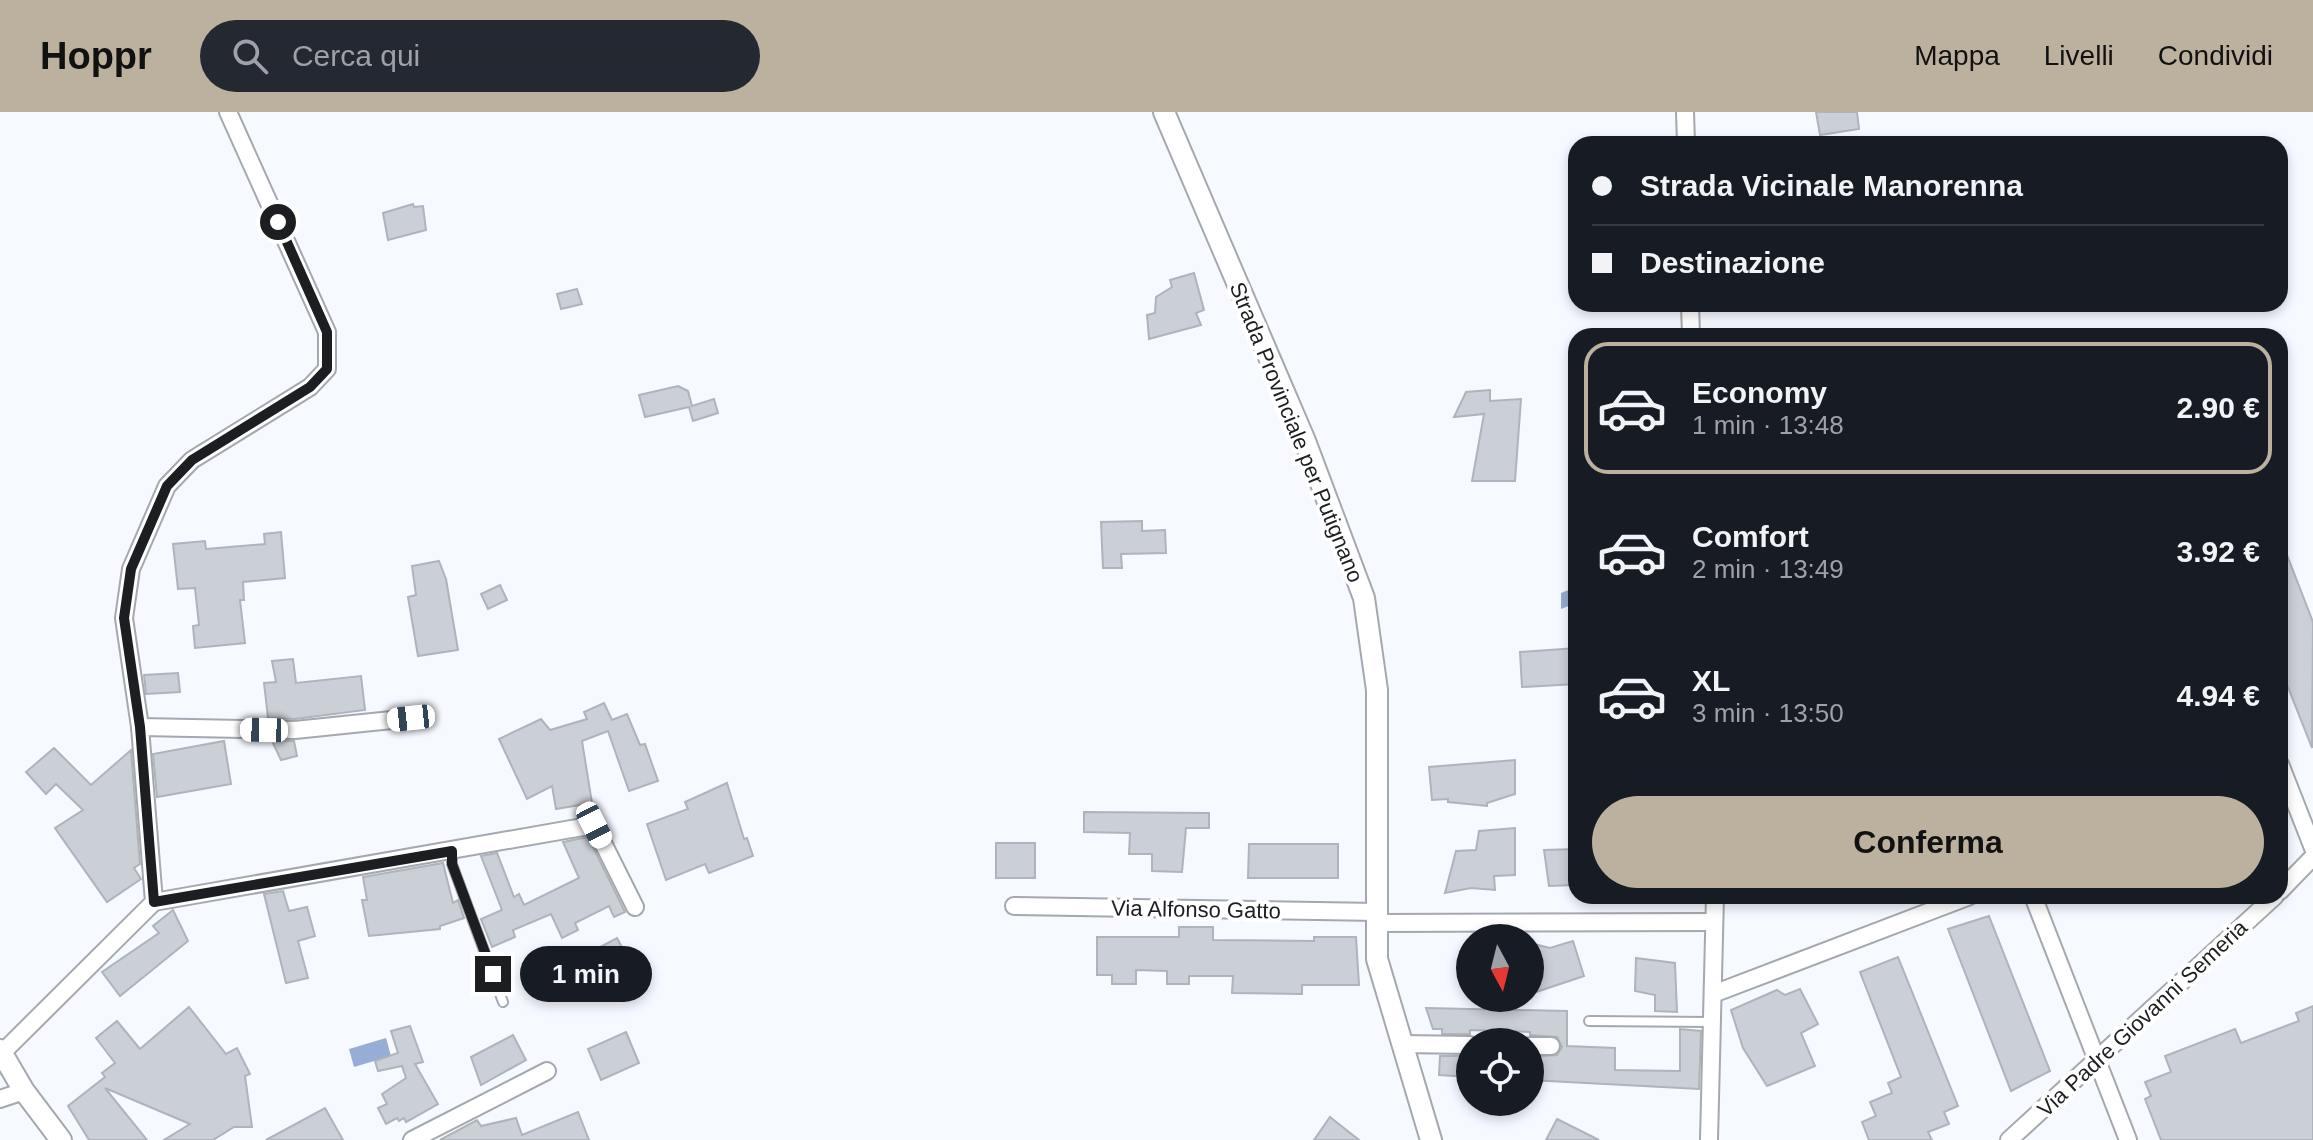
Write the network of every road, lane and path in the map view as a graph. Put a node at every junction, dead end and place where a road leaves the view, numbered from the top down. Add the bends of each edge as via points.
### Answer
1 (228, 112) edge
2 (1164, 112) edge
3 (1685, 112) edge
4 (1686, 136) edge
5 (411, 718) dead end
6 (140, 727) junction
7 (2288, 784) edge
8 (2313, 848) edge
9 (452, 851) junction
10 (2313, 857) edge
11 (2288, 883) edge
12 (154, 902) junction
13 (1715, 904) edge
14 (1949, 904) edge
15 (2036, 904) edge
16 (2266, 904) edge
17 (1014, 906) dead end
18 (635, 907) dead end
19 (1378, 918) junction
20 (1714, 922) junction
21 (1713, 994) junction
22 (503, 1002) dead end
23 (1589, 1021) dead end
24 (1712, 1022) junction
25 (1402, 1044) junction
26 (1456, 1045) edge
27 (1544, 1046) edge
28 (1551, 1046) dead end
29 (1, 1052) edge
30 (2098, 1058) junction
31 (547, 1071) dead end
32 (24, 1091) junction
33 (0, 1099) edge
34 (61, 1140) edge
35 (412, 1140) edge
36 (1431, 1140) edge
37 (1709, 1140) edge
38 (2009, 1140) edge
39 (2128, 1140) edge

1 - 6 street via 327,332 327,369 310,387 192,460 167,486 131,569 124,618
2 - 19 street, Strada Provinciale per Putignano via 1305,441 1364,598 1377,690
3 - 4 street
5 - 6 street via 295,730
6 - 12 street
7 - 8 street
9 - 12 street
9 - 18 street via 594,825
9 - 22 lane via 452,864
10 - 11 street
12 - 29 street
13 - 20 street
14 - 21 street
15 - 30 street
16 - 30 street, Via Padre Giovanni Semeria
17 - 19 street, Via Alfonso Gatto
19 - 20 street, Via Alfonso Gatto
19 - 25 street, Strada Provinciale per Putignano via 1377,959
20 - 21 street
21 - 24 street
23 - 24 lane
24 - 37 street
25 - 26 street
25 - 36 street, Strada Provinciale per Putignano
27 - 28 street
29 - 32 street
30 - 38 street, Via Padre Giovanni Semeria
30 - 39 street
31 - 35 street
32 - 33 street
32 - 34 street

